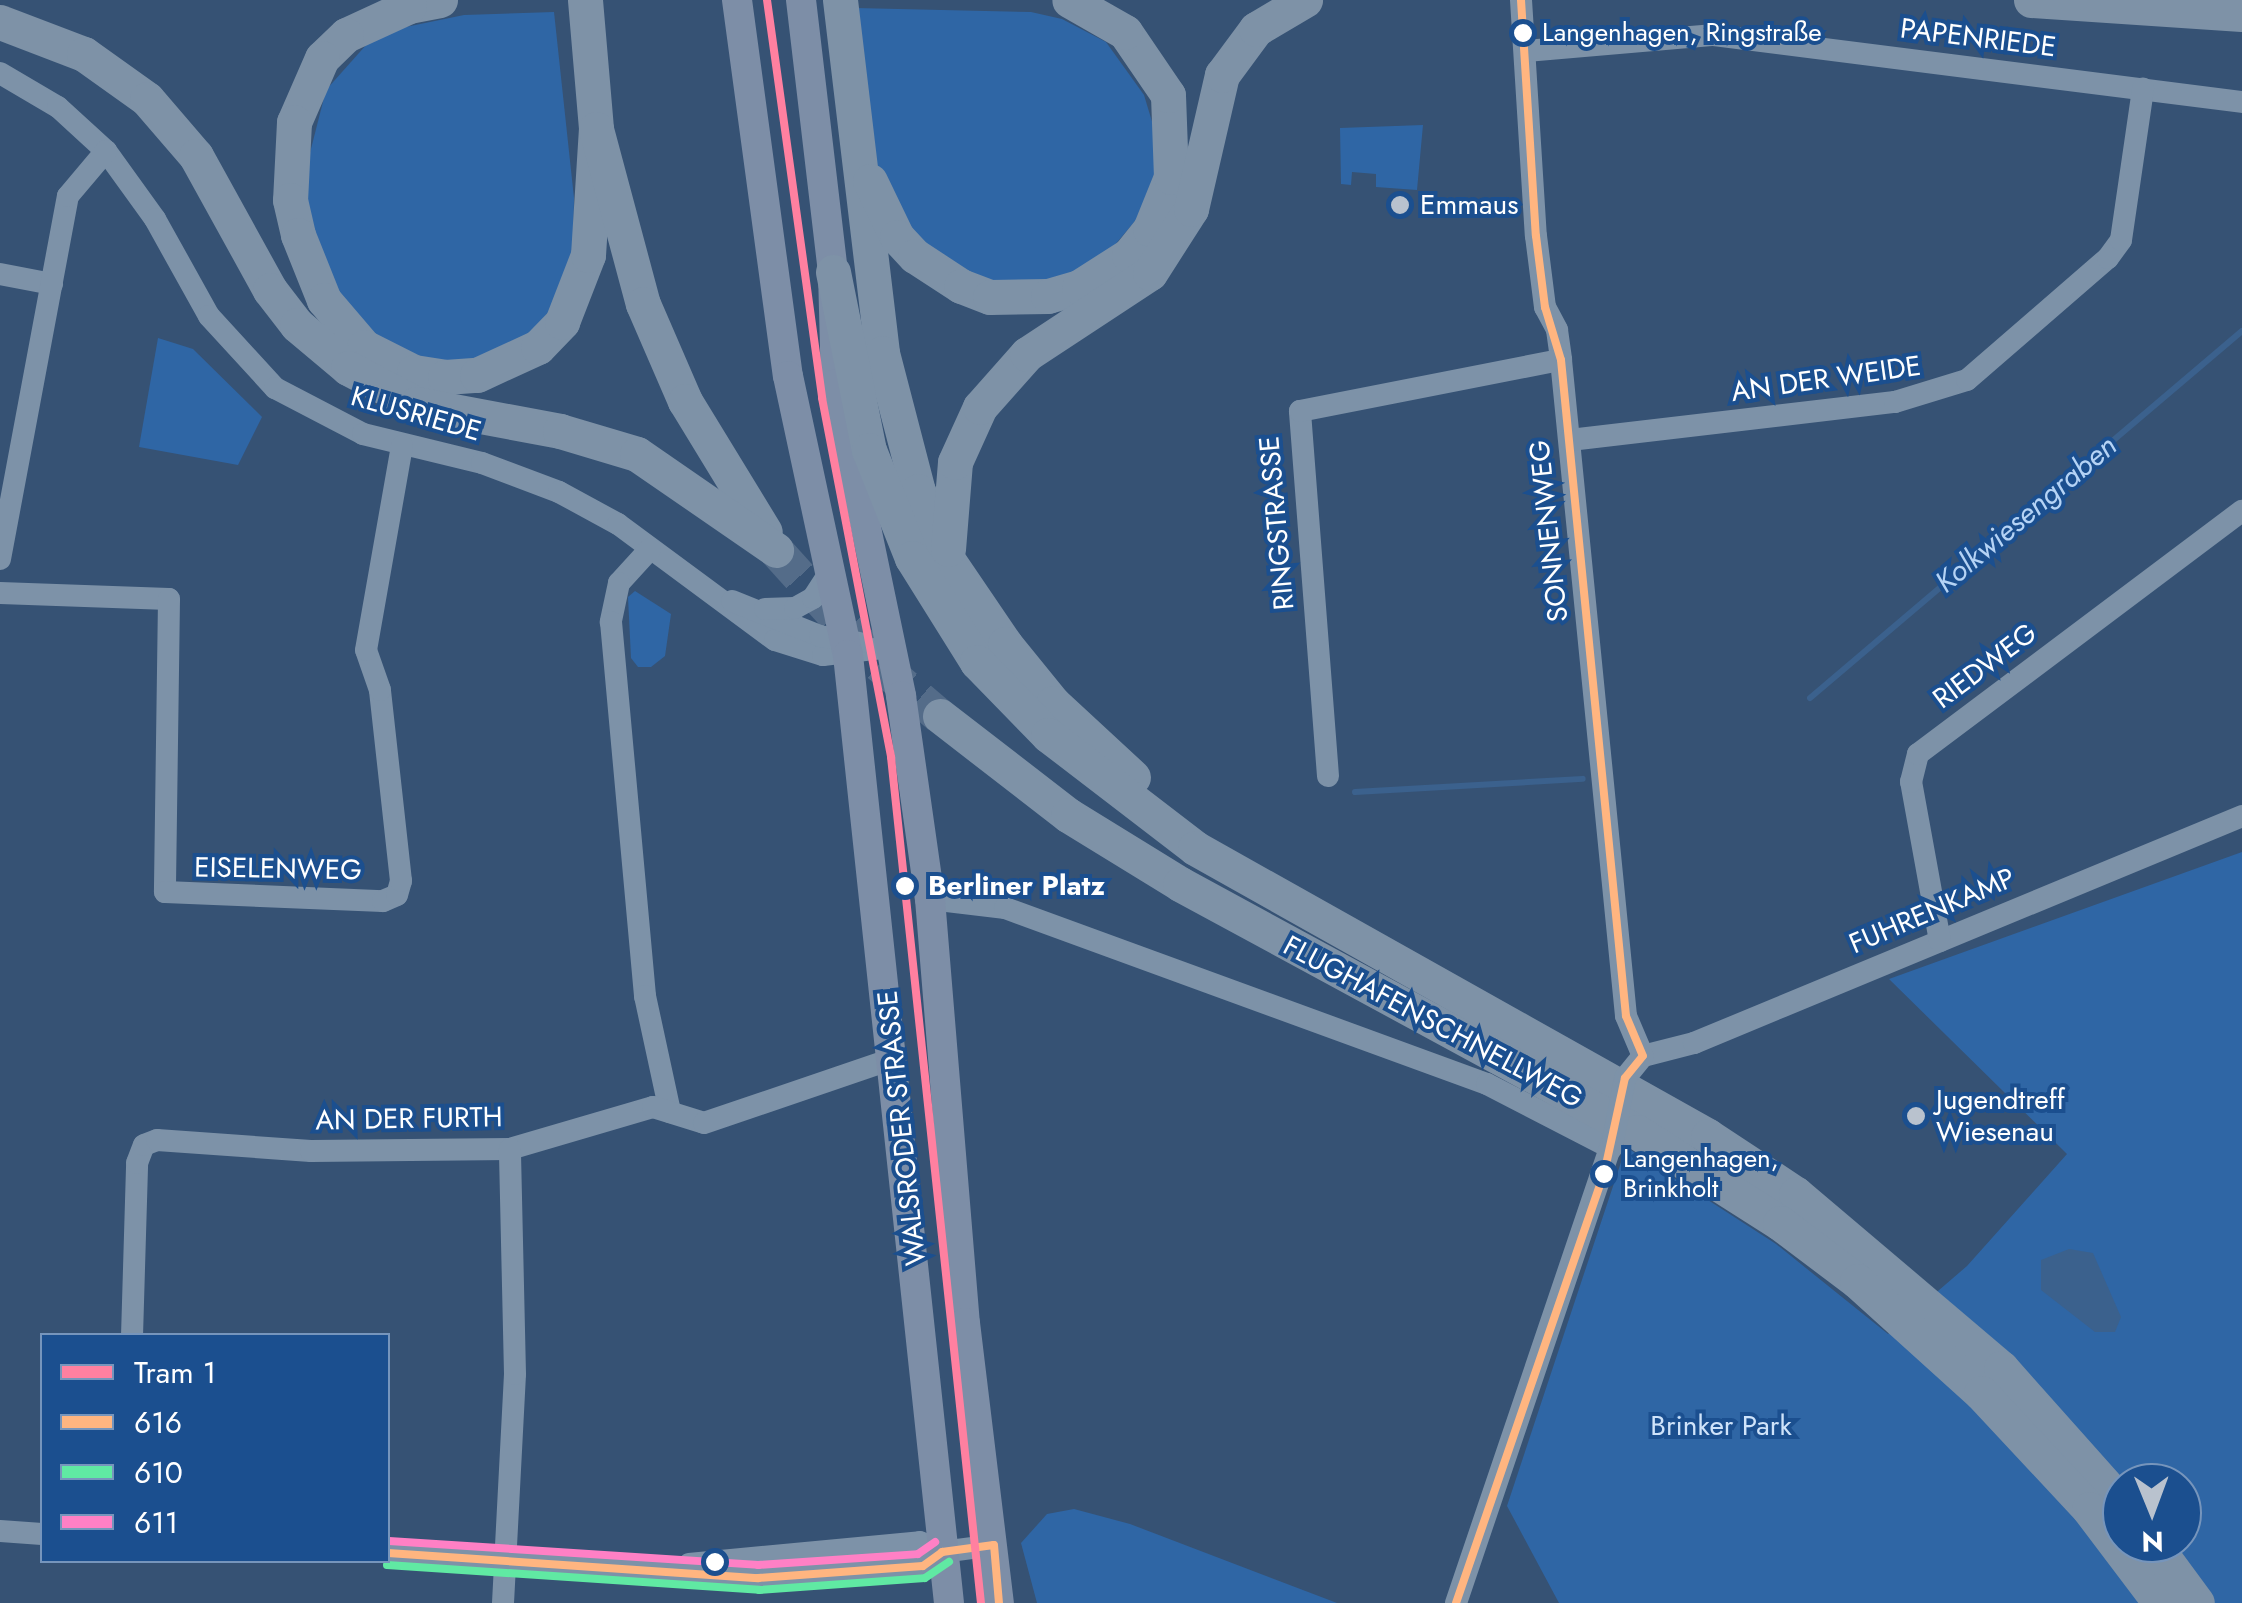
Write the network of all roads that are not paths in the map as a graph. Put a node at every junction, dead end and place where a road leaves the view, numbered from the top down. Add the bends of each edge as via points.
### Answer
1 (440, 0) edge
2 (585, 0) edge
3 (840, 0) edge
4 (1069, 0) edge
5 (1304, 0) edge
6 (1522, 0) edge
7 (2031, 0) edge
8 (738, 2) edge
9 (802, 3) edge
10 (2242, 14) edge
11 (0, 22) edge
12 (1526, 51) junction
13 (0, 72) edge
14 (2143, 90) junction
15 (2242, 102) edge
16 (596, 129) junction
17 (858, 148) junction
18 (106, 150) junction
19 (832, 272) junction
20 (0, 274) edge
21 (52, 284) junction
22 (1561, 360) junction
23 (1570, 440) junction
24 (402, 446) junction
25 (2242, 510) edge
26 (650, 548) junction
27 (0, 560) edge
28 (948, 560) junction
29 (830, 572) junction
30 (702, 588) junction
31 (0, 594) edge
32 (750, 608) junction
33 (892, 647) junction
34 (846, 648) junction
35 (940, 716) tunnel mouth
36 (1328, 776) dead end
37 (2242, 816) edge
38 (1195, 848) junction
39 (930, 899) junction
40 (1940, 941) junction
41 (1643, 1056) junction
42 (894, 1058) junction
43 (670, 1112) junction
44 (1612, 1144) junction
45 (510, 1149) junction
46 (132, 1333) edge
47 (2102, 1482) edge
48 (0, 1531) edge
49 (40, 1534) edge
50 (994, 1545) junction
51 (942, 1552) junction
52 (390, 1554) edge
53 (506, 1560) junction
54 (2168, 1563) edge
55 (503, 1603) edge
56 (948, 1603) edge
57 (1000, 1603) edge
58 (1456, 1603) edge
59 (2160, 1603) edge
60 (2197, 1603) edge

1 - 16 highway via 409,6 346,35 322,58 294,122 290,200 298,235 324,300 364,347 414,372 444,377 477,374 538,347 562,322 588,255
2 - 16 highway
3 - 17 highway
4 - 17 highway via 1102,14 1142,50 1168,95 1173,122 1164,202 1130,255 1106,272 1079,288 1034,298 990,296 960,286 898,237
5 - 28 highway via 1256,29 1222,75 1191,209 1150,273 1027,354 980,408 952,477
6 - 12 street, SONNENWEG
7 - 10 highway
8 - 29 main road, WALSRODER STRASSE via 800,438
9 - 19 main road
11 - 16 highway via 84,54 147,99 196,156 270,290 297,325 348,368 429,408 560,431 637,454 776,550 722,468 664,353 622,242
12 - 14 street, PAPENRIEDE via 1714,36
12 - 22 street, SONNENWEG via 1536,236 1545,307
13 - 18 street, KLUSRIEDE via 58,107
14 - 15 street, PAPENRIEDE
14 - 23 street, AN DER WEIDE via 2121,240 1967,380 1895,402
17 - 28 highway via 892,403 918,491
18 - 21 street via 68,196
18 - 24 street, KLUSRIEDE via 241,358 318,414
19 - 33 main road, WALSRODER STRASSE via 831,333 850,454
19 - 38 highway, FLUGHAFENSCHNELLWEG via 869,450 887,504 938,605 977,662 1048,736
20 - 21 street
21 - 27 street
22 - 23 street, SONNENWEG
22 - 36 street, RINGSTRASSE via 1300,411
23 - 41 street, SONNENWEG via 1626,1016
24 - 26 street, KLUSRIEDE via 519,474 589,506
24 - 31 street, EISELENWEG via 366,650 380,690 401,881 397,894 383,901 165,892 170,600
25 - 40 street, RIEDWEG via 1918,754 1911,782
26 - 30 street, KLUSRIEDE
26 - 43 street via 620,583 611,622 645,996
28 - 38 highway via 1053,703 1172,810
29 - 32 street, KLUSRIEDE via 813,598 794,608
29 - 34 main road, WALSRODER STRASSE
30 - 32 street, KLUSRIEDE
30 - 34 street, KLUSRIEDE via 775,640 808,653
32 - 34 street, KLUSRIEDE
33 - 34 street, KLUSRIEDE
33 - 39 main road, WALSRODER STRASSE
34 - 42 main road, WALSRODER STRASSE
35 - 59 highway, FLUGHAFENSCHNELLWEG via 1068,815 1180,884 1637,1132 1780,1223 1857,1281 1981,1393 2089,1509
37 - 40 street, FUHRENKAMP
38 - 47 highway, FLUGHAFENSCHNELLWEG via 1692,1126 1796,1194 2001,1368
39 - 44 street via 1005,908 1468,1077
39 - 50 main road, WALSRODER STRASSE via 965,1323
40 - 41 street, FUHRENKAMP via 1694,1044
41 - 44 street, bridge via 1625,1078
42 - 43 street, AN DER FURTH via 704,1123
42 - 51 main road, WALSRODER STRASSE
43 - 45 street, AN DER FURTH via 653,1108
44 - 58 street
45 - 46 street, AN DER FURTH via 311,1151 157,1140 144,1145 137,1162
45 - 53 street via 514,1374
48 - 49 street
50 - 51 street
50 - 57 main road, WALSRODER STRASSE
51 - 53 street via 923,1566 778,1578
51 - 56 main road, WALSRODER STRASSE
52 - 53 street
53 - 55 street
54 - 60 highway

